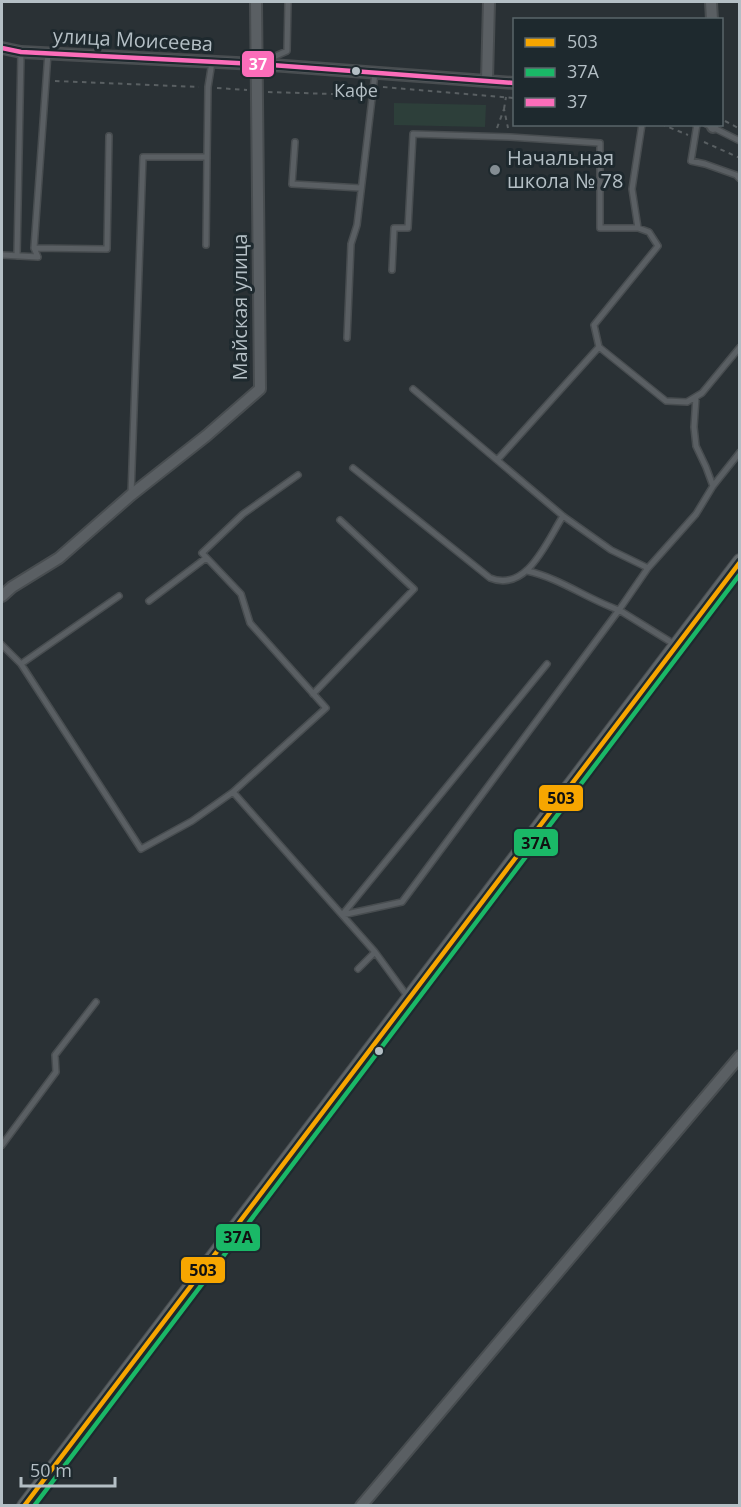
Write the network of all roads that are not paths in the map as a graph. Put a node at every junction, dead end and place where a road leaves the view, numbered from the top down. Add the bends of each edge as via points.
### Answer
1 (256, 2) edge
2 (288, 2) edge
3 (489, 2) edge
4 (711, 2) edge
5 (712, 18) edge
6 (2, 48) edge
7 (21, 52) junction
8 (48, 52) junction
9 (212, 62) junction
10 (258, 64) junction
11 (375, 73) junction
12 (487, 80) junction
13 (513, 83) edge
14 (642, 126) edge
15 (697, 126) edge
16 (712, 126) edge
17 (109, 136) dead end
18 (740, 141) edge
19 (295, 142) dead end
20 (207, 157) junction
21 (740, 179) edge
22 (361, 188) junction
23 (638, 228) junction
24 (206, 245) dead end
25 (34, 248) junction
26 (2, 255) edge
27 (17, 256) junction
28 (392, 270) dead end
29 (347, 338) dead end
30 (599, 347) junction
31 (740, 347) edge
32 (413, 389) dead end
33 (696, 397) junction
34 (740, 452) edge
35 (498, 459) junction
36 (353, 468) dead end
37 (298, 475) dead end
38 (713, 486) junction
39 (131, 495) junction
40 (563, 516) junction
41 (340, 520) dead end
42 (206, 558) junction
43 (740, 561) edge
44 (648, 568) junction
45 (527, 571) junction
46 (2, 596) edge
47 (119, 596) dead end
48 (149, 602) dead end
49 (619, 610) junction
50 (2, 645) edge
51 (676, 645) junction
52 (21, 664) junction
53 (547, 664) dead end
54 (313, 694) junction
55 (233, 792) junction
56 (342, 915) junction
57 (375, 952) junction
58 (358, 969) dead end
59 (409, 999) junction
60 (96, 1002) dead end
61 (740, 1056) edge
62 (2, 1145) edge
63 (24, 1506) edge
64 (361, 1506) edge

1 - 10 street, Майская улица
2 - 10 lane via 287,51
3 - 12 street
4 - 5 street
6 - 7 street, улица Моисеева
7 - 8 street, улица Моисеева
7 - 27 lane
8 - 9 street, улица Моисеева
8 - 25 lane
9 - 10 street, улица Моисеева
9 - 20 lane
10 - 11 street, улица Моисеева
10 - 39 street, Майская улица via 260,389
11 - 12 street, улица Моисеева
11 - 22 lane
12 - 13 street, улица Моисеева
14 - 23 lane via 632,189
15 - 21 lane via 691,161
16 - 18 lane
17 - 25 lane via 106,249
19 - 22 lane via 292,184
20 - 24 lane
20 - 39 lane via 144,157
22 - 29 lane via 351,244
23 - 28 lane via 600,228 600,143 413,134 408,228 394,228
23 - 30 lane via 650,232 658,246 594,325
25 - 27 lane via 38,257
26 - 27 lane
30 - 33 lane via 666,401 687,402
30 - 35 lane
31 - 33 lane
32 - 35 lane
33 - 38 lane via 696,446
34 - 38 lane
35 - 40 lane
36 - 45 lane via 490,578 510,581
37 - 42 lane via 243,514 202,553
38 - 44 lane via 696,514
39 - 46 street, Майская улица via 59,558
40 - 44 lane via 611,550
40 - 45 lane
41 - 54 lane via 414,589
42 - 48 lane
42 - 54 lane via 241,594 250,623
43 - 51 main road
44 - 49 lane
45 - 49 lane via 543,574
47 - 52 lane
49 - 51 lane
49 - 56 lane via 402,902
50 - 52 lane
51 - 59 main road
52 - 55 lane via 141,849 192,821
53 - 56 lane
54 - 55 lane via 326,708
55 - 56 lane
56 - 57 lane
57 - 58 lane
57 - 59 lane
59 - 63 main road
60 - 62 lane via 55,1055 56,1072
61 - 64 street

